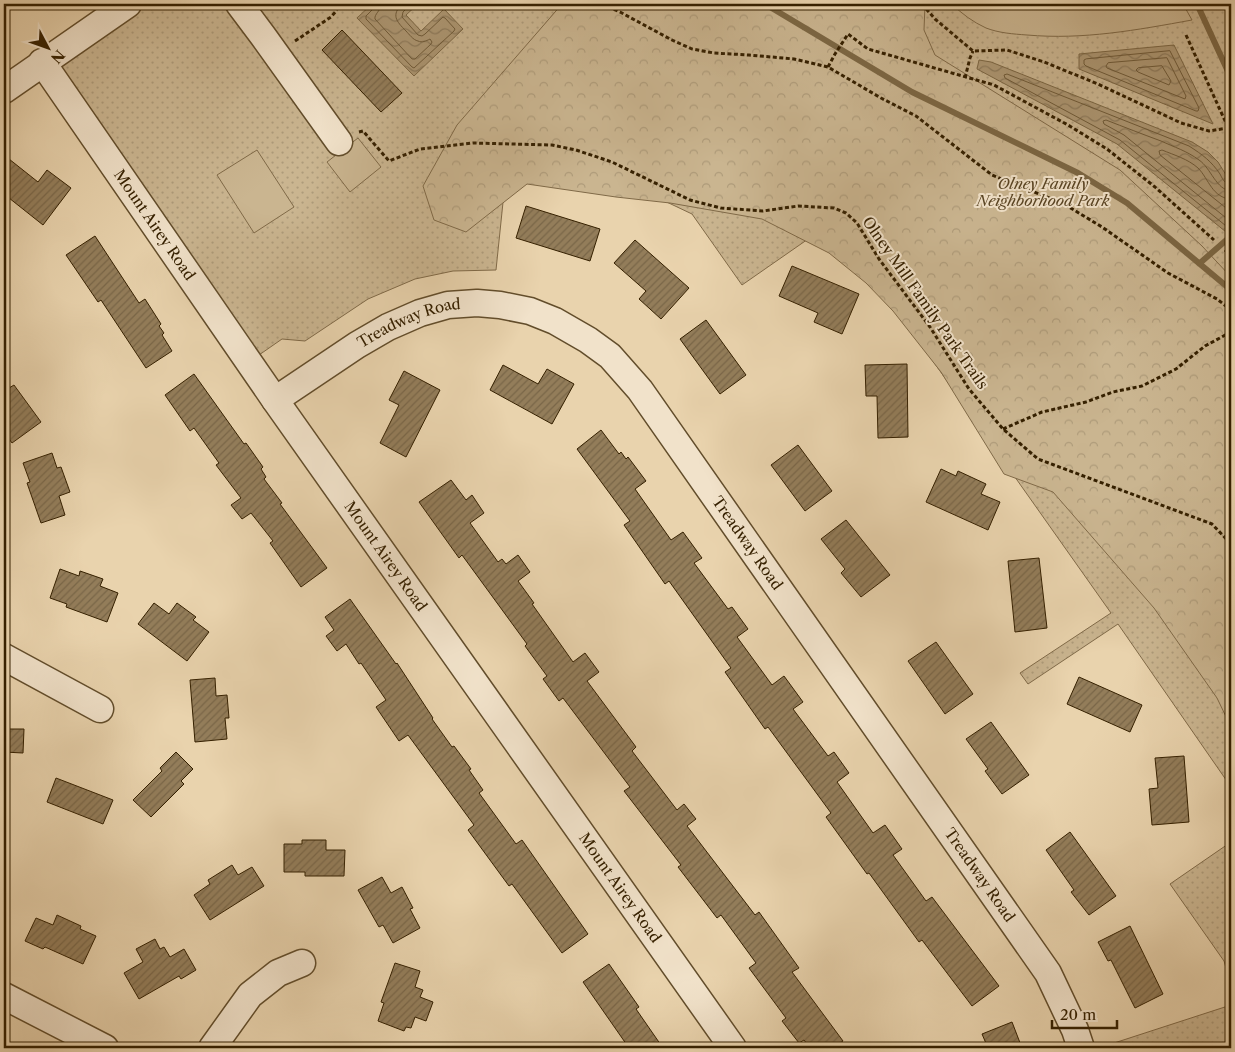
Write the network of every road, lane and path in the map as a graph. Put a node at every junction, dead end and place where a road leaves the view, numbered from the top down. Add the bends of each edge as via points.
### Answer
1 (128, 4) edge
2 (589, 4) edge
3 (922, 4) edge
4 (246, 6) edge
5 (336, 10) dead end
6 (1186, 35) dead end
7 (294, 42) dead end
8 (973, 51) junction
9 (42, 62) junction
10 (828, 67) junction
11 (966, 78) junction
12 (4, 90) edge
13 (1228, 128) junction
14 (1231, 134) edge
15 (339, 142) joint
16 (1214, 240) dead end
17 (1225, 250) dead end
18 (1231, 256) edge
19 (1231, 310) edge
20 (1231, 332) edge
21 (275, 400) junction
22 (1003, 430) junction
23 (1231, 544) edge
24 (4, 657) edge
25 (100, 709) dead end
26 (302, 964) dead end
27 (4, 996) edge
28 (105, 1048) edge
29 (212, 1048) edge
30 (733, 1048) edge
31 (1081, 1048) edge

1 - 9 street
2 - 10 path via 613,9 692,49 794,59
3 - 8 path
4 - 15 street
5 - 7 path via 331,17
6 - 13 path
8 - 11 path
8 - 13 path via 1006,50 1098,84 1181,123 1209,132
9 - 12 street
9 - 21 street, Mount Airey Road
10 - 11 path via 848,34 868,49
10 - 19 path via 916,116 992,174 1064,204 1168,273
11 - 16 path via 994,86 1107,149
13 - 14 path
15 - 22 path, Olney Mill Family Park Trails via 363,131 389,161 420,149 473,143 552,145 612,162 690,200 721,208 762,210 798,206 834,208 846,213 857,223 879,259 930,327 969,389
17 - 18 path
20 - 22 path via 1205,346 1176,369 1142,386 1042,412
21 - 30 street, Mount Airey Road
21 - 31 street, Treadway Road via 388,327 448,305 477,303 530,311 588,340 610,356 645,398 1048,973
22 - 23 path, Olney Mill Family Park Trails via 1038,459 1212,524
24 - 25 street
26 - 29 street via 278,973 250,995
27 - 28 street

